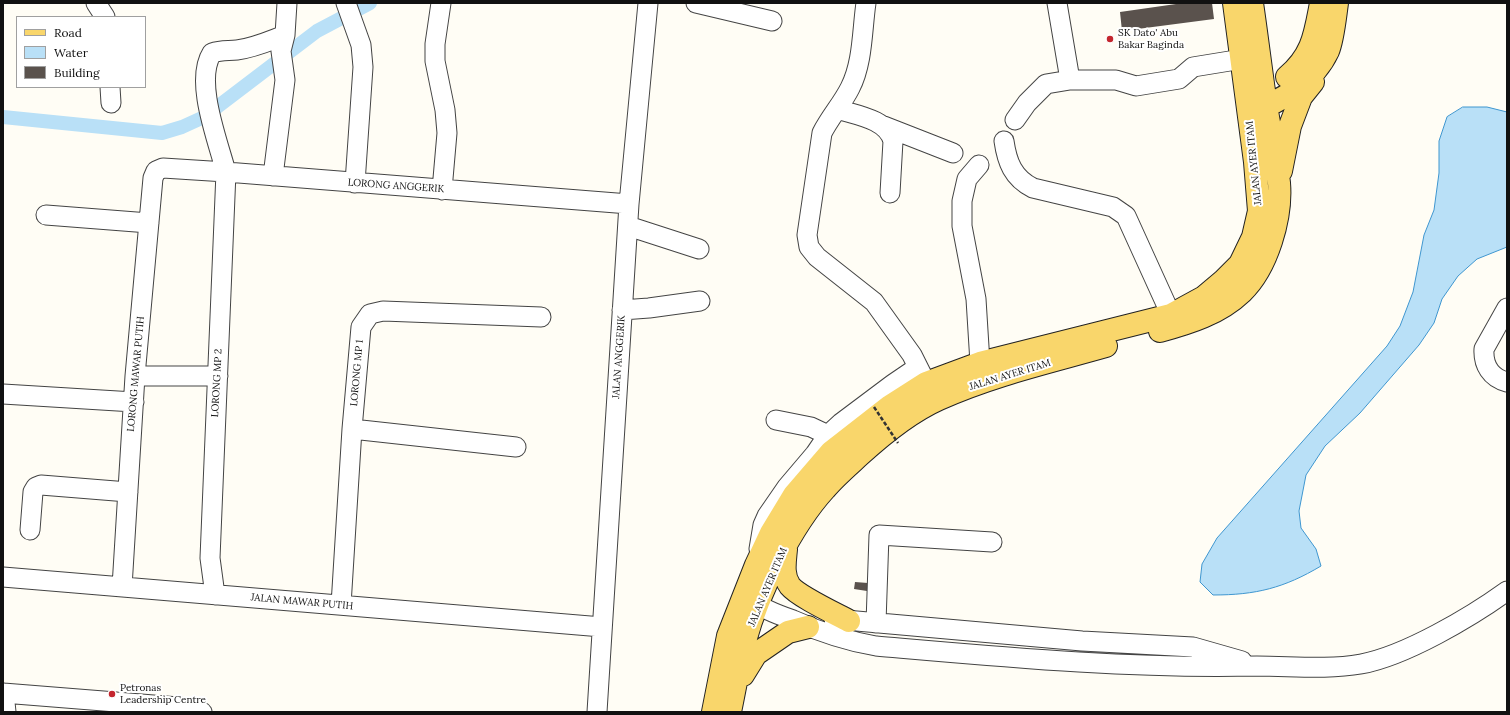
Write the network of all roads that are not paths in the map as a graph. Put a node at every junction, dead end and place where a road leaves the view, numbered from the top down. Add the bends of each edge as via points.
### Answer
1 (96, 3) edge
2 (287, 3) edge
3 (441, 3) edge
4 (648, 3) edge
5 (696, 3) edge
6 (866, 3) edge
7 (1234, 3) edge
8 (1252, 3) edge
9 (1321, 3) edge
10 (1337, 3) edge
11 (1061, 4) edge
12 (348, 8) edge
13 (104, 16) edge
14 (772, 21) dead end
15 (1258, 43) junction
16 (1328, 51) junction
17 (283, 52) junction
18 (1242, 59) junction
19 (1298, 68) junction
20 (1070, 80) junction
21 (1256, 100) junction
22 (837, 109) junction
23 (1015, 120) dead end
24 (884, 126) junction
25 (1004, 141) dead end
26 (953, 153) dead end
27 (979, 165) dead end
28 (163, 168) joint
29 (226, 172) junction
30 (273, 176) junction
31 (355, 183) junction
32 (1279, 184) junction
33 (442, 190) junction
34 (890, 193) dead end
35 (629, 204) junction
36 (46, 215) dead end
37 (149, 223) junction
38 (628, 226) junction
39 (699, 248) dead end
40 (700, 301) dead end
41 (1507, 308) edge
42 (622, 310) junction
43 (1171, 315) junction
44 (540, 317) dead end
45 (980, 363) junction
46 (922, 375) junction
47 (135, 376) junction
48 (218, 376) junction
49 (1507, 382) edge
50 (3, 394) edge
51 (134, 402) junction
52 (776, 420) dead end
53 (352, 429) junction
54 (828, 435) junction
55 (516, 447) dead end
56 (128, 492) junction
57 (30, 530) dead end
58 (992, 542) dead end
59 (786, 544) junction
60 (756, 564) junction
61 (3, 577) edge
62 (122, 587) junction
63 (1507, 591) edge
64 (215, 595) junction
65 (755, 599) junction
66 (341, 605) junction
67 (848, 621) junction
68 (876, 623) junction
69 (602, 627) junction
70 (808, 627) junction
71 (1082, 641) junction
72 (1082, 663) junction
73 (1263, 666) junction
74 (735, 687) junction
75 (4, 693) edge
76 (6, 712) edge
77 (202, 712) edge
78 (596, 712) edge
79 (712, 712) edge
80 (730, 712) edge

1 - 13 street
2 - 17 street
3 - 33 street via 435,61 447,133
4 - 35 street, JALAN ANGGERIK
5 - 14 street
6 - 22 street via 858,67 850,88
7 - 18 main road
8 - 15 main road
9 - 19 main road via 1313,43
10 - 16 main road
11 - 20 street
12 - 31 street via 361,45 363,67
15 - 19 main road via 1273,60 1286,67
15 - 21 main road
16 - 21 main road via 1306,81 1287,96
16 - 32 main road via 1321,73 1301,97 1293,118
17 - 29 street, LORONG MP 2 via 260,45 212,53 206,69 207,107
17 - 30 street via 285,80
18 - 20 street via 1193,67 1179,79 1136,86 1116,80
18 - 21 main road
19 - 21 main road
20 - 23 street via 1046,84
21 - 32 main road, JALAN AYER ITAM
21 - 43 main road, JALAN AYER ITAM via 1255,162 1259,211 1253,237 1240,264 1223,281 1204,297
22 - 24 street
22 - 46 street via 822,133 807,235 810,247 817,257 874,302 912,355
24 - 26 street
24 - 34 street via 891,134 892,140
25 - 43 street via 1007,160 1023,184 1113,207 1126,216
27 - 45 street via 967,179 962,201 962,226 976,299
28 - 29 street, LORONG ANGGERIK
28 - 37 street, LORONG MAWAR PUTIH via 156,170 153,178
29 - 30 street, LORONG ANGGERIK
29 - 48 street, LORONG MP 2
30 - 31 street, LORONG ANGGERIK
31 - 33 street, LORONG ANGGERIK
32 - 59 main road, JALAN AYER ITAM via 1270,244 1254,277 1241,292 1223,306 1196,320 986,380 937,400 873,443 825,488
33 - 35 street, LORONG ANGGERIK
35 - 38 street, JALAN ANGGERIK
36 - 37 street
37 - 47 street, LORONG MAWAR PUTIH
38 - 39 street
38 - 42 street, JALAN ANGGERIK
40 - 42 street
41 - 49 street via 1484,349 1483,356 1489,371 1497,379
42 - 69 street, JALAN ANGGERIK
43 - 45 main road, JALAN AYER ITAM
44 - 53 street, LORONG MP 1 via 383,311 370,314 361,327
45 - 46 main road, JALAN AYER ITAM
46 - 54 street via 893,384
46 - 60 main road, JALAN AYER ITAM via 890,406 831,452 794,496 771,533
47 - 48 street
47 - 51 street, LORONG MAWAR PUTIH
48 - 64 street, LORONG MP 2 via 210,558
50 - 51 street
51 - 56 street, LORONG MAWAR PUTIH
52 - 54 street via 811,427
53 - 55 street
53 - 66 street, LORONG MP 1
54 - 60 street via 787,486 767,516 763,524
56 - 57 street via 36,487 33,492
56 - 62 street, LORONG MAWAR PUTIH
58 - 68 street via 879,535
59 - 65 main road, JALAN AYER ITAM
59 - 67 main road via 784,569 790,586 809,600
60 - 65 main road, JALAN AYER ITAM
61 - 62 street, JALAN MAWAR PUTIH
62 - 64 street, JALAN MAWAR PUTIH
63 - 73 street via 1487,606 1434,635 1390,655 1362,664 1315,668
64 - 66 street, JALAN MAWAR PUTIH
65 - 67 street via 812,616
65 - 70 street
65 - 74 main road, JALAN AYER ITAM
65 - 79 main road, JALAN AYER ITAM via 728,636
66 - 69 street, JALAN MAWAR PUTIH
67 - 68 street
68 - 71 street
69 - 78 street, JALAN ANGGERIK
70 - 72 street via 847,641 876,646
70 - 74 main road via 788,632 756,654
71 - 72 street
71 - 73 street via 1193,648
72 - 73 street via 1189,668
74 - 80 main road, JALAN AYER ITAM
75 - 76 street
75 - 77 street via 191,708

